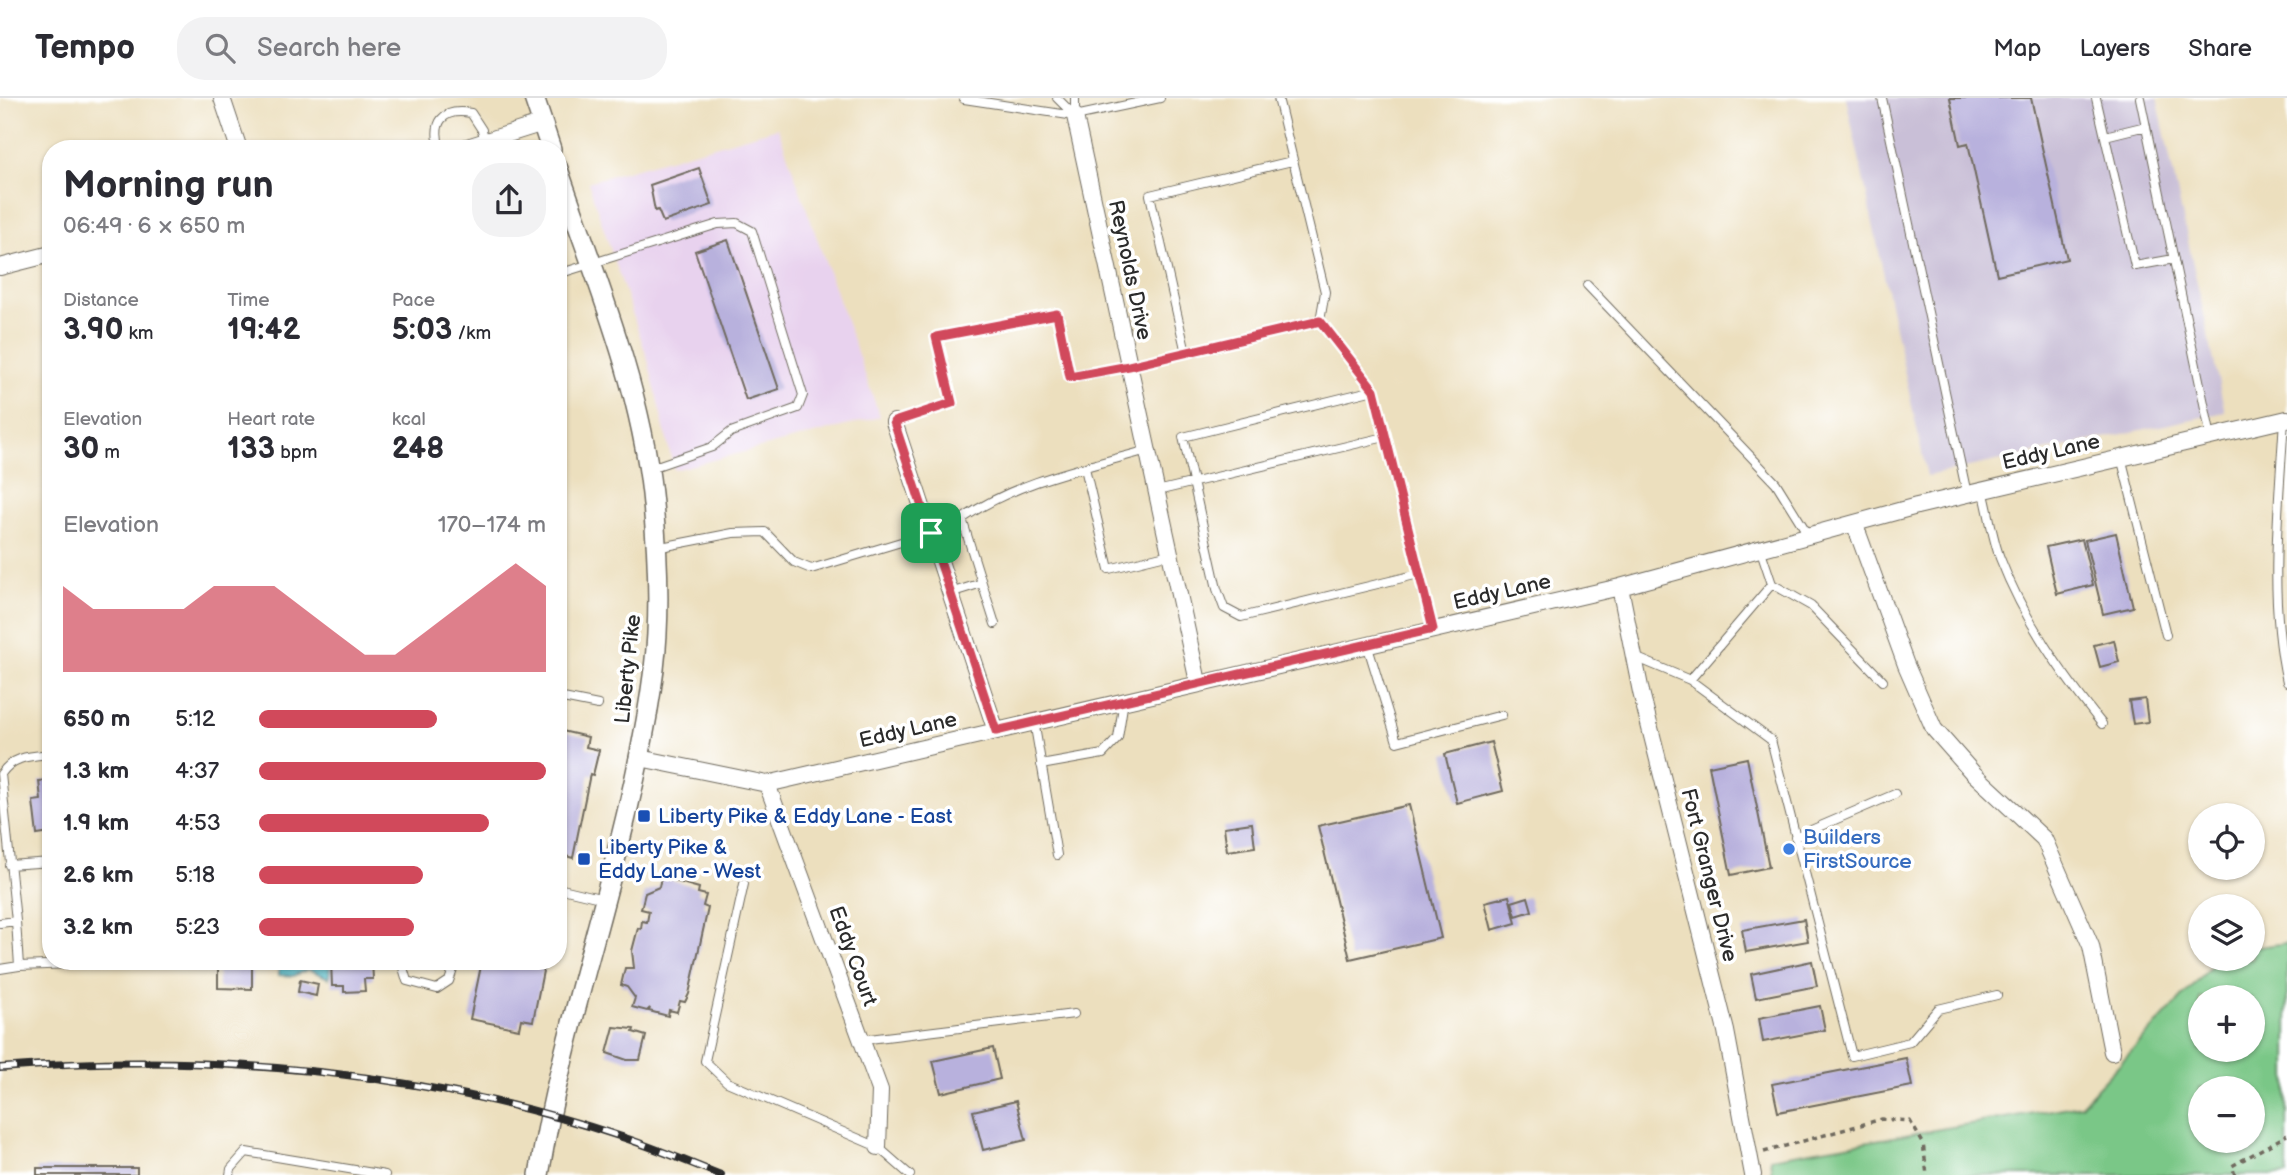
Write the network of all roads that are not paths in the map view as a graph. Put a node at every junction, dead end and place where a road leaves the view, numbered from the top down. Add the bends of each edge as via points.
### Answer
1 (222, 98) edge
2 (534, 98) edge
3 (1057, 98) edge
4 (1075, 98) edge
5 (1160, 98) edge
6 (1278, 98) edge
7 (1882, 98) edge
8 (2096, 98) edge
9 (2140, 98) edge
10 (964, 99) edge
11 (1075, 116) junction
12 (542, 123) junction
13 (2146, 126) junction
14 (2105, 136) junction
15 (236, 140) edge
16 (438, 140) edge
17 (485, 140) edge
18 (488, 140) edge
19 (548, 140) edge
20 (1292, 162) junction
21 (567, 196) edge
22 (42, 256) edge
23 (2174, 259) junction
24 (590, 264) junction
25 (0, 267) edge
26 (567, 271) edge
27 (1587, 285) dead end
28 (1320, 321) junction
29 (1186, 353) junction
30 (1129, 366) junction
31 (1374, 390) junction
32 (2286, 419) edge
33 (894, 422) joint
34 (1385, 437) junction
35 (2211, 437) junction
36 (1148, 450) junction
37 (2122, 457) junction
38 (1085, 468) junction
39 (648, 469) junction
40 (1194, 484) junction
41 (1157, 491) junction
42 (1975, 492) junction
43 (1855, 525) junction
44 (931, 533) junction
45 (1810, 536) junction
46 (656, 548) junction
47 (1760, 548) junction
48 (1170, 554) junction
49 (1419, 574) junction
50 (982, 583) junction
51 (1772, 584) junction
52 (1620, 587) junction
53 (950, 593) junction
54 (995, 624) dead end
55 (1433, 629) junction
56 (2166, 635) dead end
57 (1367, 644) junction
58 (1634, 657) junction
59 (1690, 680) junction
60 (1884, 681) dead end
61 (1198, 682) junction
62 (2287, 682) edge
63 (567, 699) edge
64 (1124, 700) junction
65 (598, 705) dead end
66 (1502, 715) dead end
67 (1034, 722) junction
68 (2102, 724) dead end
69 (996, 731) junction
70 (42, 755) edge
71 (640, 758) junction
72 (1041, 765) junction
73 (767, 784) junction
74 (1, 794) edge
75 (1895, 794) dead end
76 (1796, 837) junction
77 (1057, 855) dead end
78 (42, 863) edge
79 (9, 865) junction
80 (744, 884) dead end
81 (567, 890) edge
82 (604, 899) junction
83 (16, 921) junction
84 (0, 923) edge
85 (42, 966) edge
86 (19, 967) junction
87 (0, 969) edge
88 (404, 970) edge
89 (453, 970) edge
90 (1997, 995) dead end
91 (1074, 1014) dead end
92 (861, 1040) junction
93 (2112, 1052) dead end
94 (878, 1147) junction
95 (230, 1175) edge
96 (385, 1175) edge
97 (539, 1175) edge
98 (910, 1175) edge
99 (1753, 1175) edge

1 - 15 street
2 - 12 street
3 - 11 lane
4 - 11 lane
5 - 11 lane
6 - 20 lane
7 - 42 lane
8 - 14 lane
9 - 13 lane
10 - 11 lane
11 - 30 street, Reynolds Drive
12 - 18 street
12 - 19 street
13 - 14 lane
13 - 23 lane
14 - 23 lane via 2135,266
16 - 17 lane via 435,131 442,118 461,111 471,113
20 - 28 lane via 1325,292
20 - 29 lane via 1150,195
21 - 24 street, Liberty Pike
22 - 25 street
23 - 35 lane
24 - 26 lane
24 - 39 street, Liberty Pike via 617,343
24 - 39 lane via 718,224 737,223 752,231 803,396 798,408 731,432 712,447
27 - 45 lane via 1776,483
28 - 29 lane
28 - 31 lane
29 - 30 lane
30 - 33 lane via 1070,377 1057,314 936,337 952,403
30 - 36 street, Reynolds Drive
31 - 34 lane
31 - 40 lane via 1184,437
32 - 35 street, Eddy Lane
32 - 62 lane via 2277,638
33 - 44 street
34 - 40 lane
34 - 49 lane
35 - 37 street, Eddy Lane
36 - 38 lane
36 - 41 street, Reynolds Drive
37 - 42 street, Eddy Lane
37 - 56 lane
38 - 48 lane via 1109,569
38 - 50 lane via 995,497 962,519
39 - 46 street, Liberty Pike
40 - 41 lane
40 - 49 lane via 1217,589 1224,608 1241,617
41 - 48 street, Reynolds Drive
42 - 43 street, Eddy Lane
42 - 68 lane via 2025,613 2061,673
43 - 45 street, Eddy Lane
43 - 93 street via 1934,729 1972,772 2044,839 2091,946
44 - 46 lane via 811,569 794,562 765,533 733,533
44 - 53 street
45 - 47 street, Eddy Lane
46 - 71 street, Liberty Pike via 654,667
47 - 51 lane
47 - 52 street, Eddy Lane
48 - 61 street, Reynolds Drive
49 - 55 lane
50 - 53 lane
50 - 54 lane
51 - 59 lane
51 - 60 lane via 1811,606
52 - 55 street, Eddy Lane
52 - 58 street, Fort Granger Drive
53 - 69 street
55 - 57 street, Eddy Lane
57 - 61 street, Eddy Lane
57 - 66 lane via 1397,742
58 - 59 lane
58 - 99 street, Fort Granger Drive via 1726,1031
59 - 76 lane via 1771,740
61 - 64 street, Eddy Lane
63 - 65 lane
64 - 67 street, Eddy Lane
64 - 72 lane via 1118,738 1103,754
67 - 69 street, Eddy Lane
67 - 72 lane
69 - 73 street, Eddy Lane
70 - 74 lane via 9,763 1,774
71 - 73 street, Eddy Lane
71 - 82 street, Liberty Pike
72 - 77 lane
73 - 92 street, Eddy Court
74 - 79 lane
75 - 76 lane
76 - 90 lane via 1852,1056 1910,1042 1938,1009
78 - 79 lane
79 - 83 lane
80 - 94 lane via 705,1061 727,1082
81 - 82 lane
82 - 97 street, Liberty Pike via 557,1082
83 - 84 lane
83 - 86 lane
85 - 86 lane
86 - 87 lane
88 - 89 lane via 407,981 437,989 449,981
91 - 92 lane
92 - 94 street, Eddy Court via 880,1090
94 - 98 lane
95 - 96 lane via 246,1152

